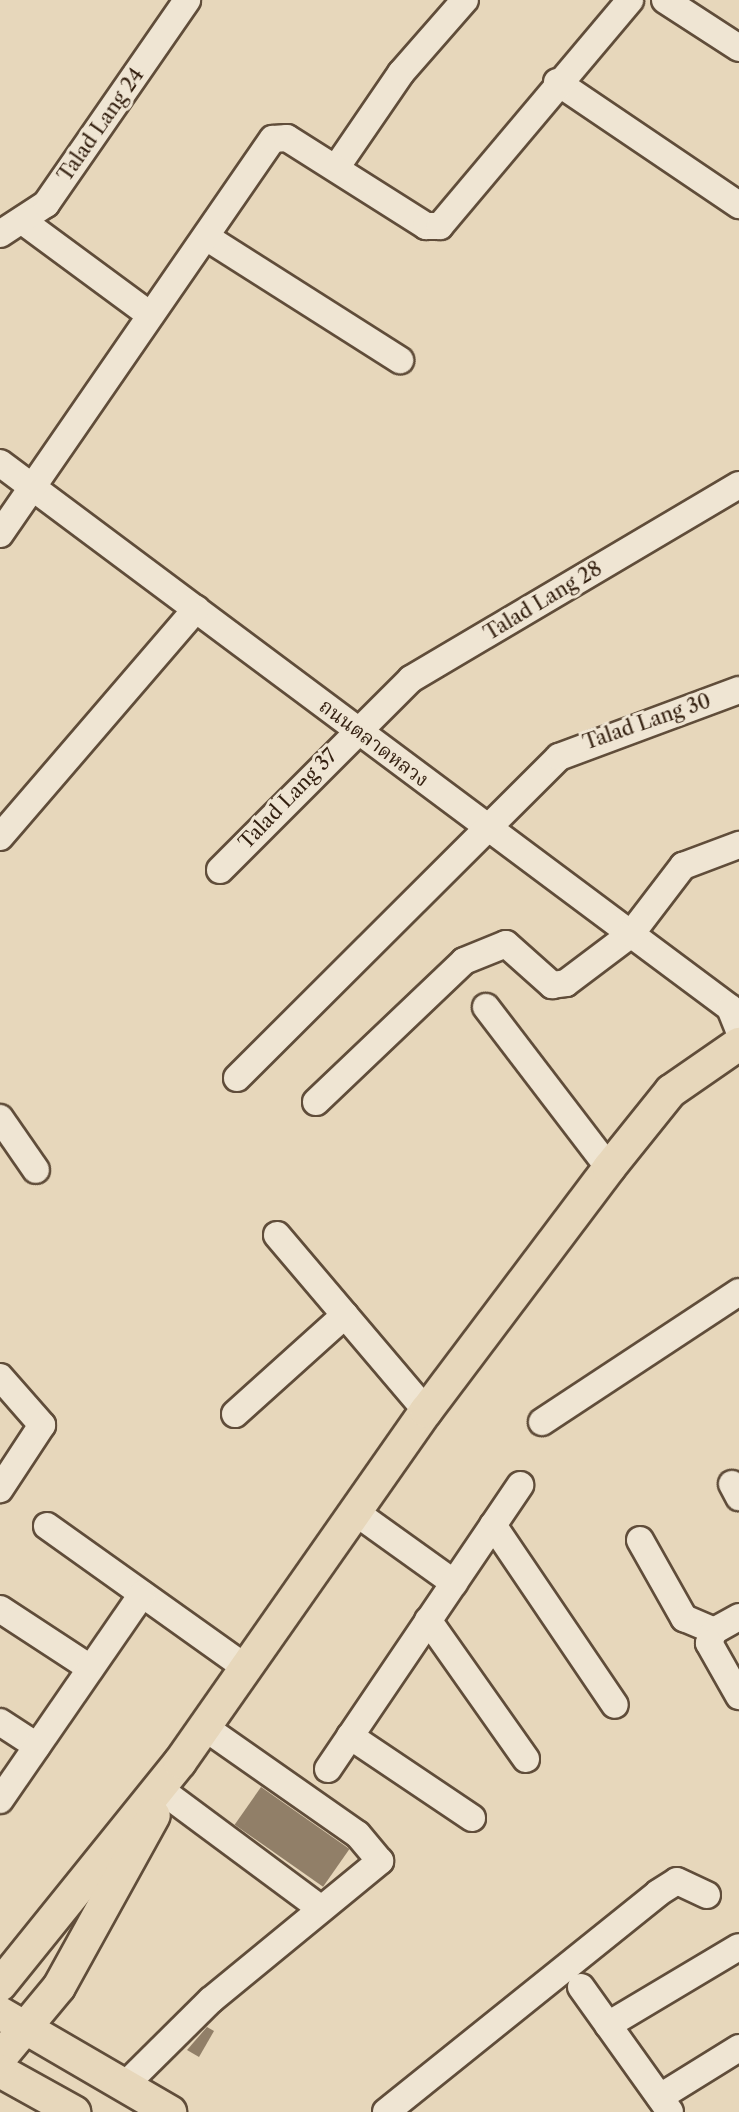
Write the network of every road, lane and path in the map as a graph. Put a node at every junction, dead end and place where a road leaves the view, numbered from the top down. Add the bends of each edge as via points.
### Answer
1 (187, 0) edge
2 (465, 0) edge
3 (630, 0) edge
4 (665, 0) edge
5 (739, 48) edge
6 (557, 82) junction
7 (336, 168) junction
8 (739, 205) edge
9 (12, 228) edge
10 (206, 237) junction
11 (149, 314) junction
12 (400, 360) dead end
13 (0, 463) edge
14 (28, 484) junction
15 (739, 485) edge
16 (0, 534) edge
17 (196, 609) junction
18 (739, 690) edge
19 (356, 729) junction
20 (492, 830) junction
21 (0, 837) edge
22 (739, 845) edge
23 (220, 870) dead end
24 (631, 934) junction
25 (486, 1007) dead end
26 (739, 1030) edge
27 (739, 1044) edge
28 (237, 1078) dead end
29 (316, 1102) dead end
30 (0, 1118) edge
31 (609, 1168) junction
32 (36, 1170) dead end
33 (277, 1235) dead end
34 (739, 1292) edge
35 (345, 1315) junction
36 (0, 1377) edge
37 (426, 1411) junction
38 (235, 1414) dead end
39 (542, 1422) dead end
40 (520, 1485) dead end
41 (0, 1489) edge
42 (355, 1512) junction
43 (493, 1525) junction
44 (47, 1526) dead end
45 (640, 1540) dead end
46 (454, 1583) junction
47 (142, 1594) junction
48 (0, 1609) edge
49 (739, 1617) edge
50 (428, 1620) junction
51 (714, 1631) junction
52 (90, 1668) junction
53 (246, 1668) junction
54 (739, 1696) edge
55 (615, 1705) dead end
56 (0, 1722) edge
57 (204, 1727) junction
58 (350, 1736) junction
59 (37, 1746) junction
60 (526, 1759) dead end
61 (180, 1762) junction
62 (328, 1769) dead end
63 (165, 1793) junction
64 (0, 1800) edge
65 (472, 1818) dead end
66 (707, 1895) dead end
67 (321, 1909) junction
68 (739, 1947) edge
69 (0, 1985) edge
70 (581, 1987) dead end
71 (12, 2019) edge
72 (608, 2025) junction
73 (739, 2048) edge
74 (0, 2058) edge
75 (0, 2071) edge
76 (124, 2086) junction
77 (665, 2105) edge
78 (74, 2112) edge
79 (170, 2112) edge
80 (386, 2112) edge

1 - 9 street, Talad Lang 24 via 46,204
2 - 7 street via 401,73
3 - 6 street
4 - 5 street
6 - 7 street via 440,226 426,226
6 - 8 street
7 - 10 street via 275,137
9 - 11 street
10 - 11 street
10 - 12 street
11 - 14 street
13 - 14 street, ถนนตลาดหลวง
14 - 16 street
14 - 17 street, ถนนตลาดหลวง
15 - 19 street, Talad Lang 28 via 411,679
17 - 19 street, ถนนตลาดหลวง
17 - 21 street
18 - 20 street, Talad Lang 30 via 580,744
19 - 20 street, ถนนตลาดหลวง
19 - 23 street, Talad Lang 37
20 - 24 street, ถนนตลาดหลวง
20 - 28 street, Talad Lang 30
22 - 24 street via 683,866
24 - 26 street, ถนนตลาดหลวง via 730,1008
24 - 29 street via 559,985 514,947 481,951 416,1000
25 - 31 street
27 - 31 main road via 671,1091
30 - 32 street
31 - 37 main road
33 - 35 street
34 - 39 street
35 - 37 street
35 - 38 street
36 - 41 street via 42,1425
37 - 42 main road
40 - 43 street
42 - 46 street
42 - 53 main road
43 - 46 street
43 - 55 street
44 - 47 street
45 - 51 street via 684,1618
46 - 50 street
47 - 52 street
47 - 53 street
48 - 52 street
49 - 51 street
50 - 58 street
50 - 60 street
51 - 54 street via 709,1643
52 - 59 street
53 - 57 main road
56 - 59 street
57 - 61 main road
57 - 67 street via 377,1851 376,1868
58 - 62 street
58 - 65 street
59 - 64 street
61 - 63 main road
61 - 69 main road
63 - 67 street
63 - 71 main road via 59,1987
66 - 80 street via 677,1881 658,1893
67 - 76 street
68 - 72 street
70 - 72 street
71 - 74 main road
71 - 76 main road
72 - 77 street
73 - 77 street
75 - 78 main road
76 - 79 main road

